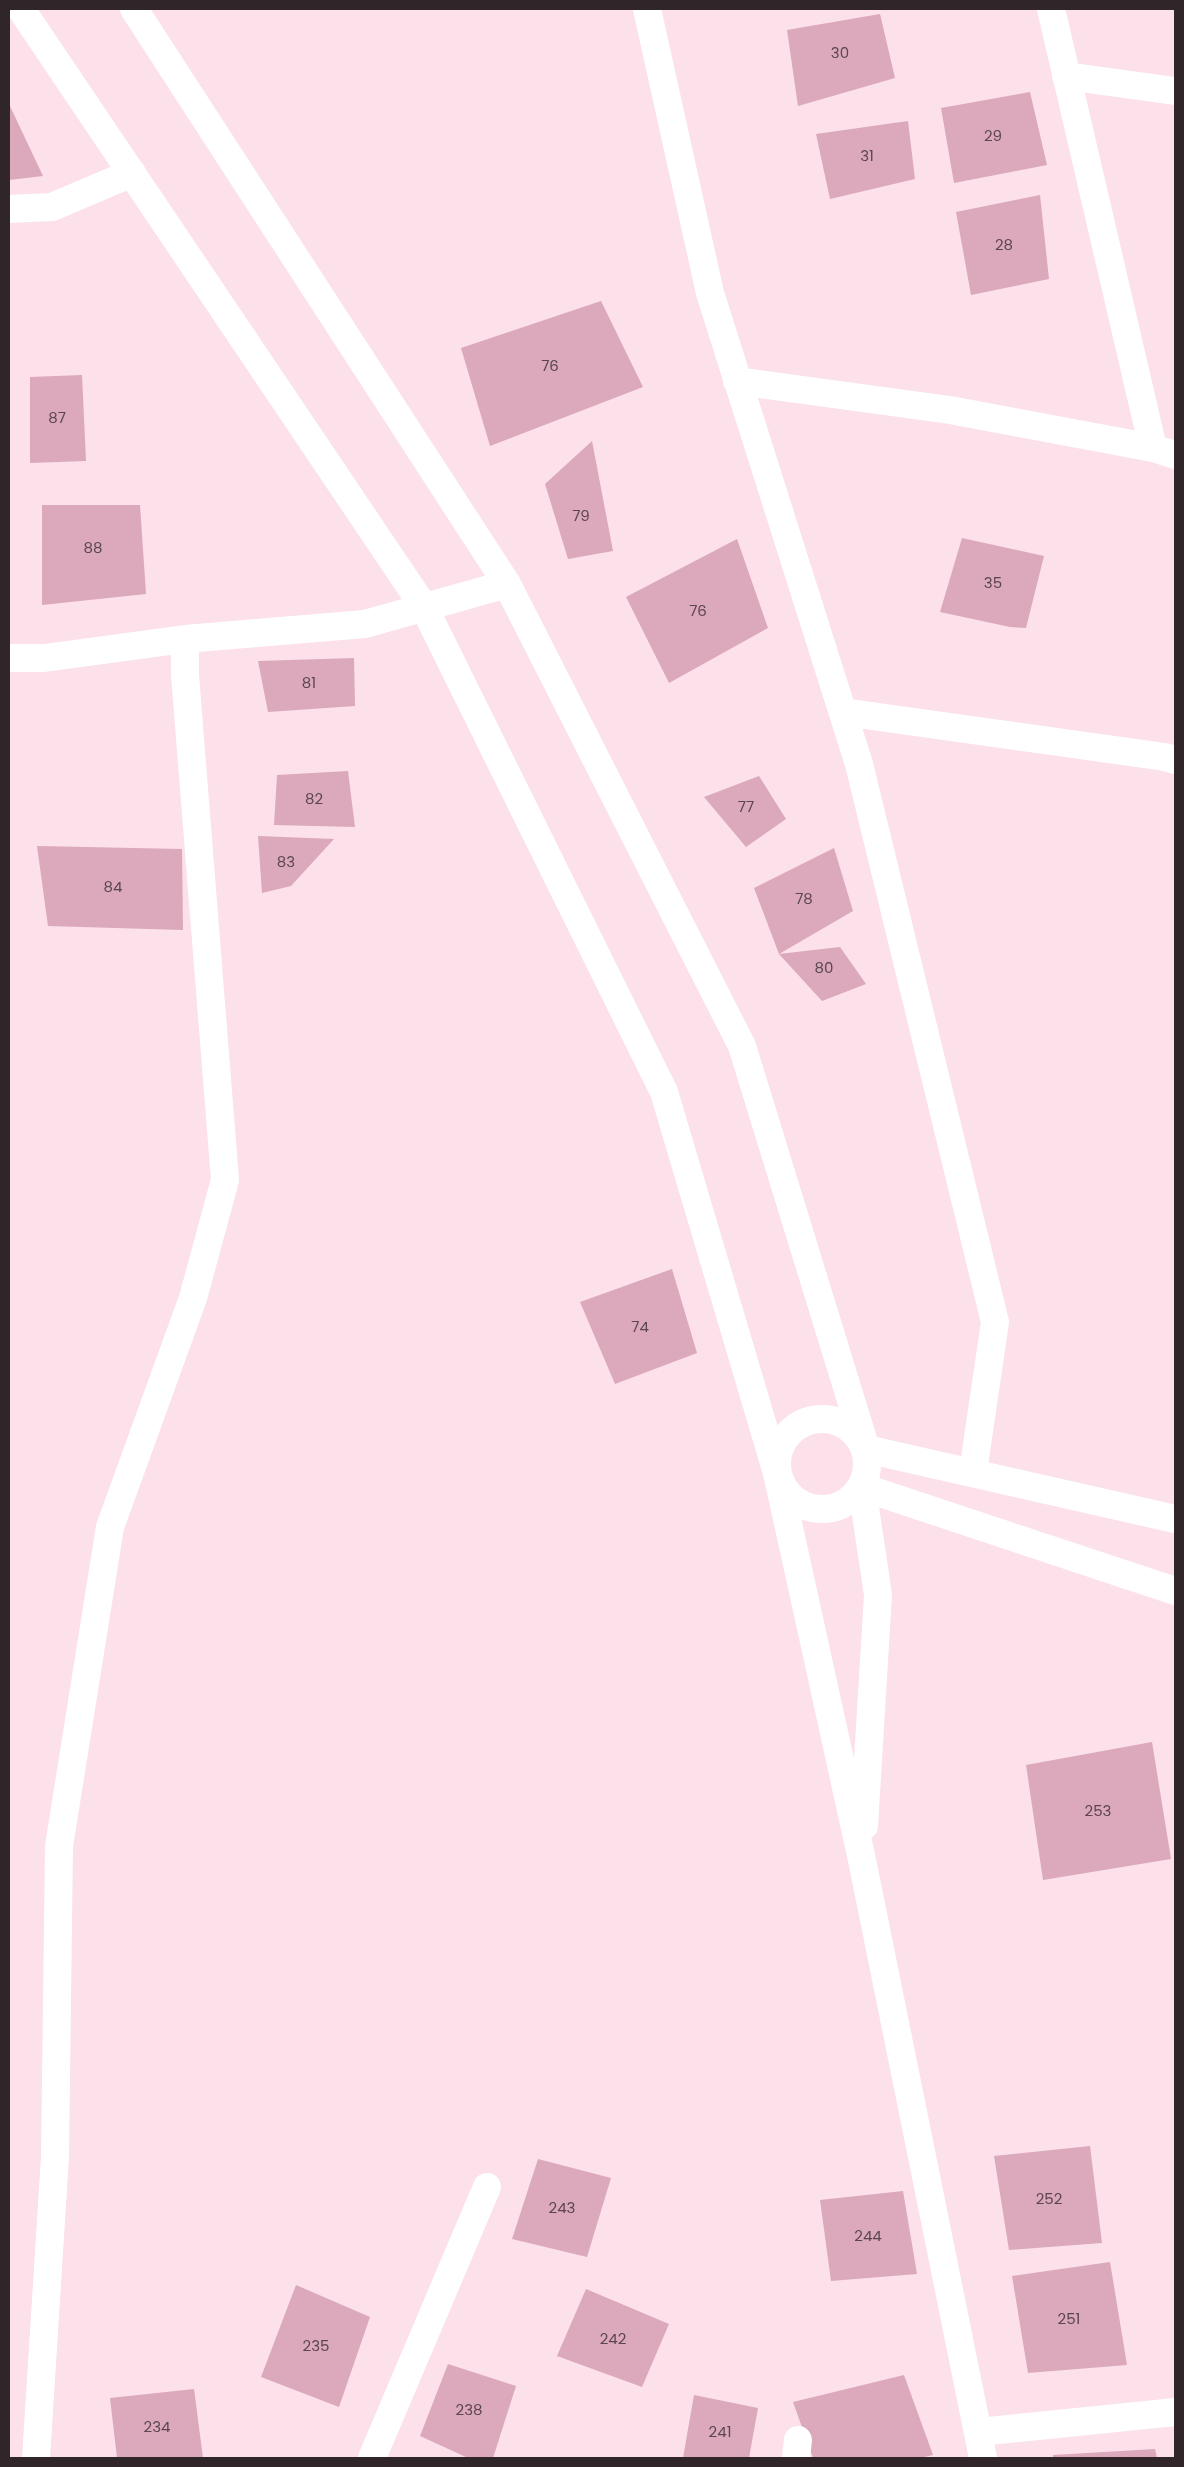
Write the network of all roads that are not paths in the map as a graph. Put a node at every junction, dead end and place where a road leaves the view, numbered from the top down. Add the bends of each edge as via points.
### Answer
1 (21, 9) edge
2 (134, 9) edge
3 (647, 9) edge
4 (1051, 9) edge
5 (1066, 76) junction
6 (1175, 91) edge
7 (132, 173) junction
8 (9, 210) edge
9 (737, 381) junction
10 (1164, 451) edge
11 (507, 584) junction
12 (424, 607) junction
13 (185, 639) junction
14 (9, 658) edge
15 (843, 712) junction
16 (1175, 760) edge
17 (866, 1449) junction
18 (973, 1472) junction
19 (778, 1473) junction
20 (862, 1487) junction
21 (1175, 1519) edge
22 (1175, 1592) edge
23 (862, 1860) junction
24 (487, 2187) dead end
25 (1175, 2412) edge
26 (979, 2432) junction
27 (36, 2458) edge
28 (372, 2458) edge
29 (983, 2458) edge

1 - 7 street
2 - 11 street
3 - 9 street via 710,293
4 - 5 street
5 - 6 street
5 - 10 street
7 - 8 street via 52,207
7 - 12 street
9 - 10 street via 950,410
9 - 15 street
11 - 12 street
11 - 17 street via 742,1046
12 - 13 street via 365,624
12 - 19 street via 664,1092
13 - 14 street via 44,658
13 - 27 street via 185,675 225,1180 193,1298 110,1527 59,1846 55,2157
15 - 16 street
15 - 18 street via 859,764 996,1322
17 - 18 street
17 - 19 street via 850,1427 830,1419 808,1420 789,1432 778,1451
17 - 20 street via 868,1466
18 - 21 street
19 - 20 street via 787,1493 805,1506 826,1510 847,1502
19 - 23 street
20 - 22 street
20 - 23 street via 878,1595
23 - 26 street
24 - 28 street
25 - 26 street
26 - 29 street

